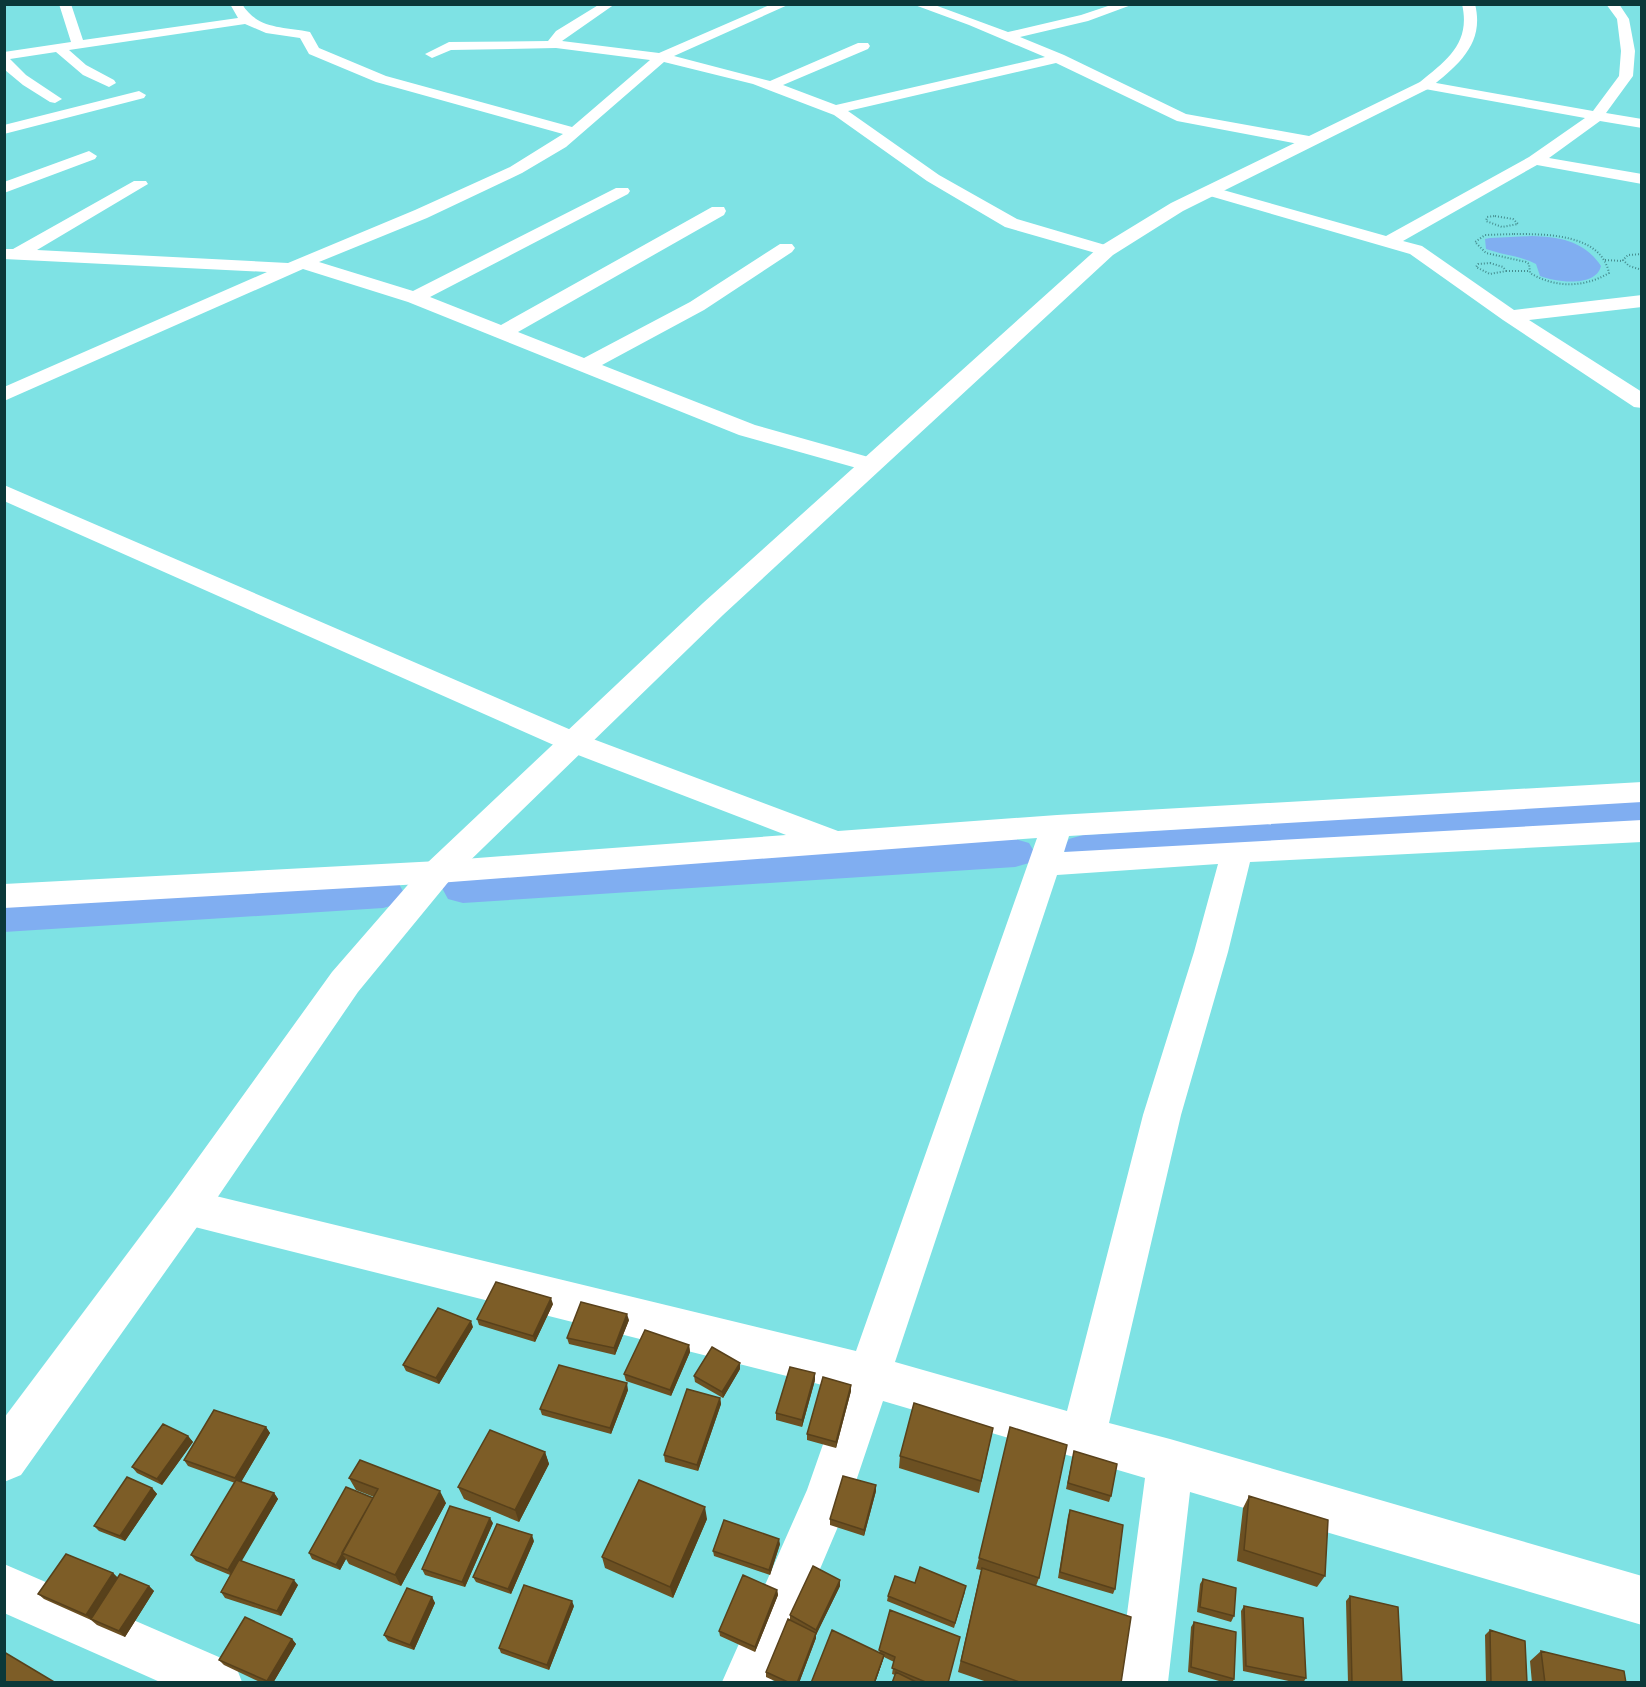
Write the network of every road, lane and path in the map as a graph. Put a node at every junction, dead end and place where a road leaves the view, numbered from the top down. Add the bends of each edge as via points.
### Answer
1 (65, 4) edge
2 (236, 4) edge
3 (609, 4) edge
4 (918, 4) edge
5 (1468, 4) edge
6 (1612, 4) edge
7 (782, 5) edge
8 (1125, 5) edge
9 (995, 18) dead end
10 (249, 20) junction
11 (974, 22) junction
12 (1006, 36) junction
13 (78, 44) junction
14 (554, 45) junction
15 (863, 46) dead end
16 (58, 47) junction
17 (432, 54) dead end
18 (4, 56) edge
19 (661, 57) junction
20 (1059, 58) junction
21 (4, 61) edge
22 (1425, 85) junction
23 (772, 86) junction
24 (87, 89) dead end
25 (139, 95) dead end
26 (35, 104) dead end
27 (835, 110) junction
28 (1596, 117) junction
29 (1641, 124) edge
30 (6, 129) edge
31 (573, 132) junction
32 (1309, 141) junction
33 (90, 156) dead end
34 (1535, 160) junction
35 (1641, 179) edge
36 (140, 184) dead end
37 (4, 188) edge
38 (622, 191) dead end
39 (1209, 191) junction
40 (718, 211) dead end
41 (1509, 227) junction
42 (1517, 234) junction
43 (1388, 242) junction
44 (786, 248) dead end
45 (1106, 251) junction
46 (10, 254) edge
47 (1641, 254) edge
48 (1498, 256) junction
49 (1605, 261) junction
50 (1624, 261) junction
51 (1493, 263) dead end
52 (297, 265) junction
53 (1641, 270) edge
54 (1506, 271) dead end
55 (1529, 271) junction
56 (415, 298) junction
57 (1641, 301) edge
58 (1510, 316) junction
59 (501, 333) junction
60 (585, 366) junction
61 (4, 395) edge
62 (1641, 402) edge
63 (872, 465) junction
64 (4, 492) edge
65 (575, 743) junction
66 (1641, 792) edge
67 (1057, 826) junction
68 (1641, 831) edge
69 (837, 842) junction
70 (1237, 852) junction
71 (1045, 864) junction
72 (438, 872) junction
73 (4, 896) edge
74 (187, 1207) junction
75 (870, 1376) junction
76 (1083, 1437) junction
77 (4, 1458) edge
78 (1170, 1462) junction
79 (4, 1588) edge
80 (1641, 1601) edge
81 (217, 1683) edge
82 (747, 1683) edge
83 (1143, 1683) edge

1 - 13 street
2 - 10 street
3 - 14 street via 561,34
4 - 11 street
5 - 22 street via 1471,34 1452,63
6 - 28 street via 1627,18 1626,76
7 - 19 street
8 - 12 street
9 - 11 street
10 - 13 street via 167,27
10 - 31 street via 263,31 305,35 314,51 381,79
11 - 12 street
12 - 20 street
13 - 16 street
14 - 17 street via 449,46
14 - 19 street
15 - 23 street
16 - 18 street
16 - 24 street via 71,62 109,83
19 - 23 street
19 - 31 street
20 - 27 street
20 - 32 street via 1182,118
21 - 26 street via 34,87 60,97
22 - 28 street
22 - 32 street
23 - 27 street
25 - 30 street
27 - 45 street via 933,178 1011,223
28 - 29 street
28 - 34 street
31 - 52 street via 547,153 516,170
32 - 39 street
33 - 37 street
34 - 35 street
34 - 43 street
36 - 46 street
38 - 56 street
39 - 43 street
39 - 45 street
40 - 59 street
41 - 41 path via 1518,222 1499,216 1486,219
41 - 42 path
42 - 48 path via 1485,236 1475,242 1481,250
42 - 49 path via 1576,240
43 - 58 street via 1416,250
44 - 60 street via 697,306
45 - 63 street
46 - 52 street
47 - 50 path via 1628,255
48 - 51 path
48 - 55 path via 1526,262
49 - 50 path
49 - 55 path via 1609,273 1580,284 1550,283
50 - 53 path
52 - 56 street
52 - 61 street
54 - 55 path
56 - 59 street
57 - 58 street
58 - 62 street
59 - 60 street
60 - 63 street via 747,430
63 - 65 street via 713,609
64 - 65 street
65 - 69 street
65 - 72 street
66 - 67 street
67 - 69 street
67 - 71 street
68 - 70 street
69 - 72 street
70 - 71 street
70 - 76 street via 1162,1115
71 - 75 street
72 - 73 street
72 - 74 street via 338,991
74 - 75 street
74 - 77 street
75 - 76 street
75 - 82 street via 828,1496
76 - 78 street
78 - 80 street
78 - 83 street
79 - 81 street

